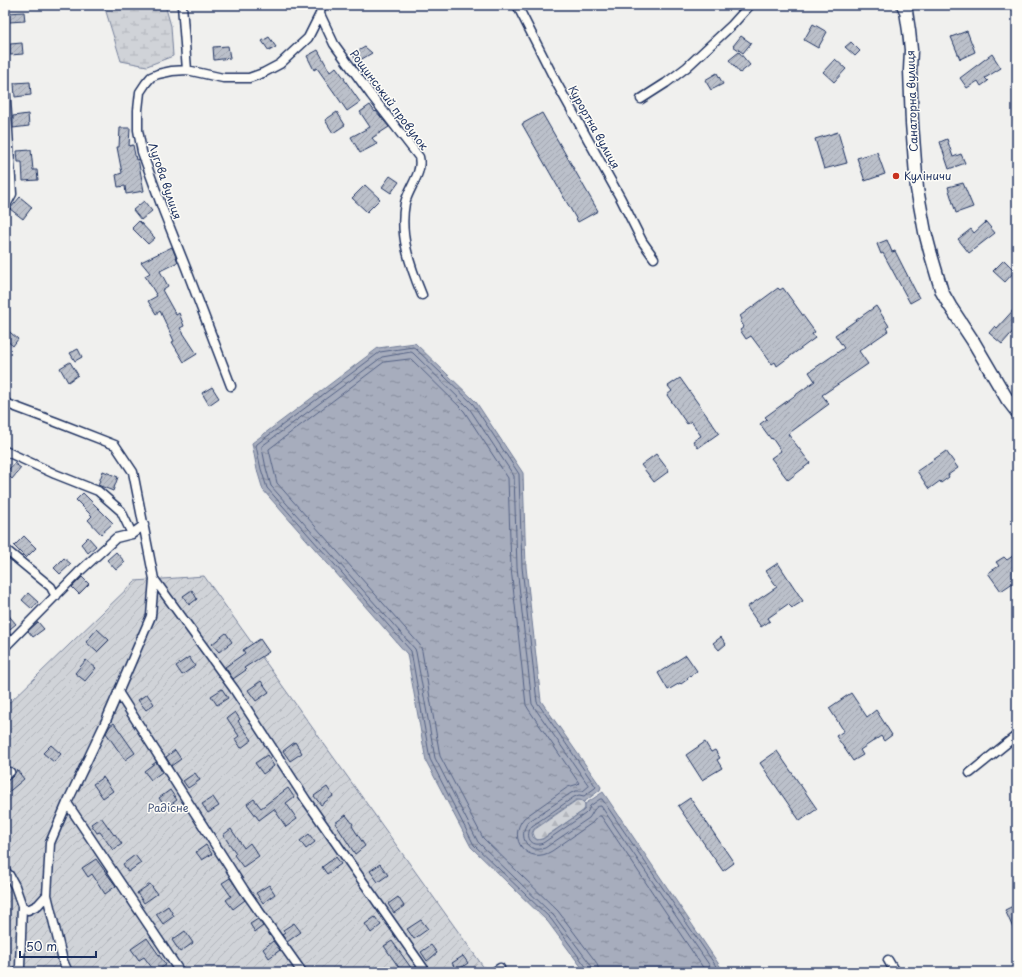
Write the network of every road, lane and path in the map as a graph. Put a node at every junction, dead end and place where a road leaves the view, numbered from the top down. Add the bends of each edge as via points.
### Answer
1 (182, 5) edge
2 (321, 5) edge
3 (517, 5) edge
4 (750, 5) edge
5 (903, 5) edge
6 (320, 14) junction
7 (187, 70) junction
8 (5, 84) edge
9 (641, 99) dead end
10 (6, 114) edge
11 (5, 207) edge
12 (654, 258) dead end
13 (422, 295) dead end
14 (231, 386) dead end
15 (5, 403) edge
16 (1017, 412) edge
17 (5, 450) edge
18 (144, 526) junction
19 (132, 534) junction
20 (5, 549) edge
21 (154, 579) junction
22 (56, 596) junction
23 (5, 647) edge
24 (118, 692) junction
25 (1017, 735) edge
26 (970, 773) dead end
27 (67, 803) junction
28 (5, 871) edge
29 (47, 895) junction
30 (22, 906) junction
31 (888, 960) dead end
32 (17, 972) edge
33 (68, 972) edge
34 (180, 972) edge
35 (302, 972) edge
36 (426, 972) edge
37 (895, 972) edge

1 - 7 street
2 - 6 street
3 - 12 street, Курортна вулиця via 642,241
4 - 9 street via 687,67
5 - 16 street, Санаторна вулиця via 911,50 912,123 917,190 924,232 942,292
6 - 7 street, Лугова вулиця via 308,38 280,64 264,73 249,78 223,78
6 - 13 street, Рощинський провулок via 334,44 419,157 420,170 408,194 403,226 404,239
7 - 14 street, Лугова вулиця via 158,74 146,83 140,92 138,130 142,152 162,210
8 - 10 street
10 - 11 street via 12,194
15 - 18 street via 115,445 133,472
17 - 19 street via 98,491 121,511
18 - 19 street
18 - 21 street
19 - 22 street via 116,538
20 - 22 street via 54,591
21 - 24 street via 151,616
21 - 36 street via 234,689 306,800
22 - 23 street
24 - 27 street
24 - 35 street via 244,890
25 - 26 street
27 - 29 street via 50,843
27 - 34 street
28 - 30 street via 15,886
29 - 30 street via 38,905 28,910
29 - 33 street
30 - 32 street via 20,967
31 - 37 street

